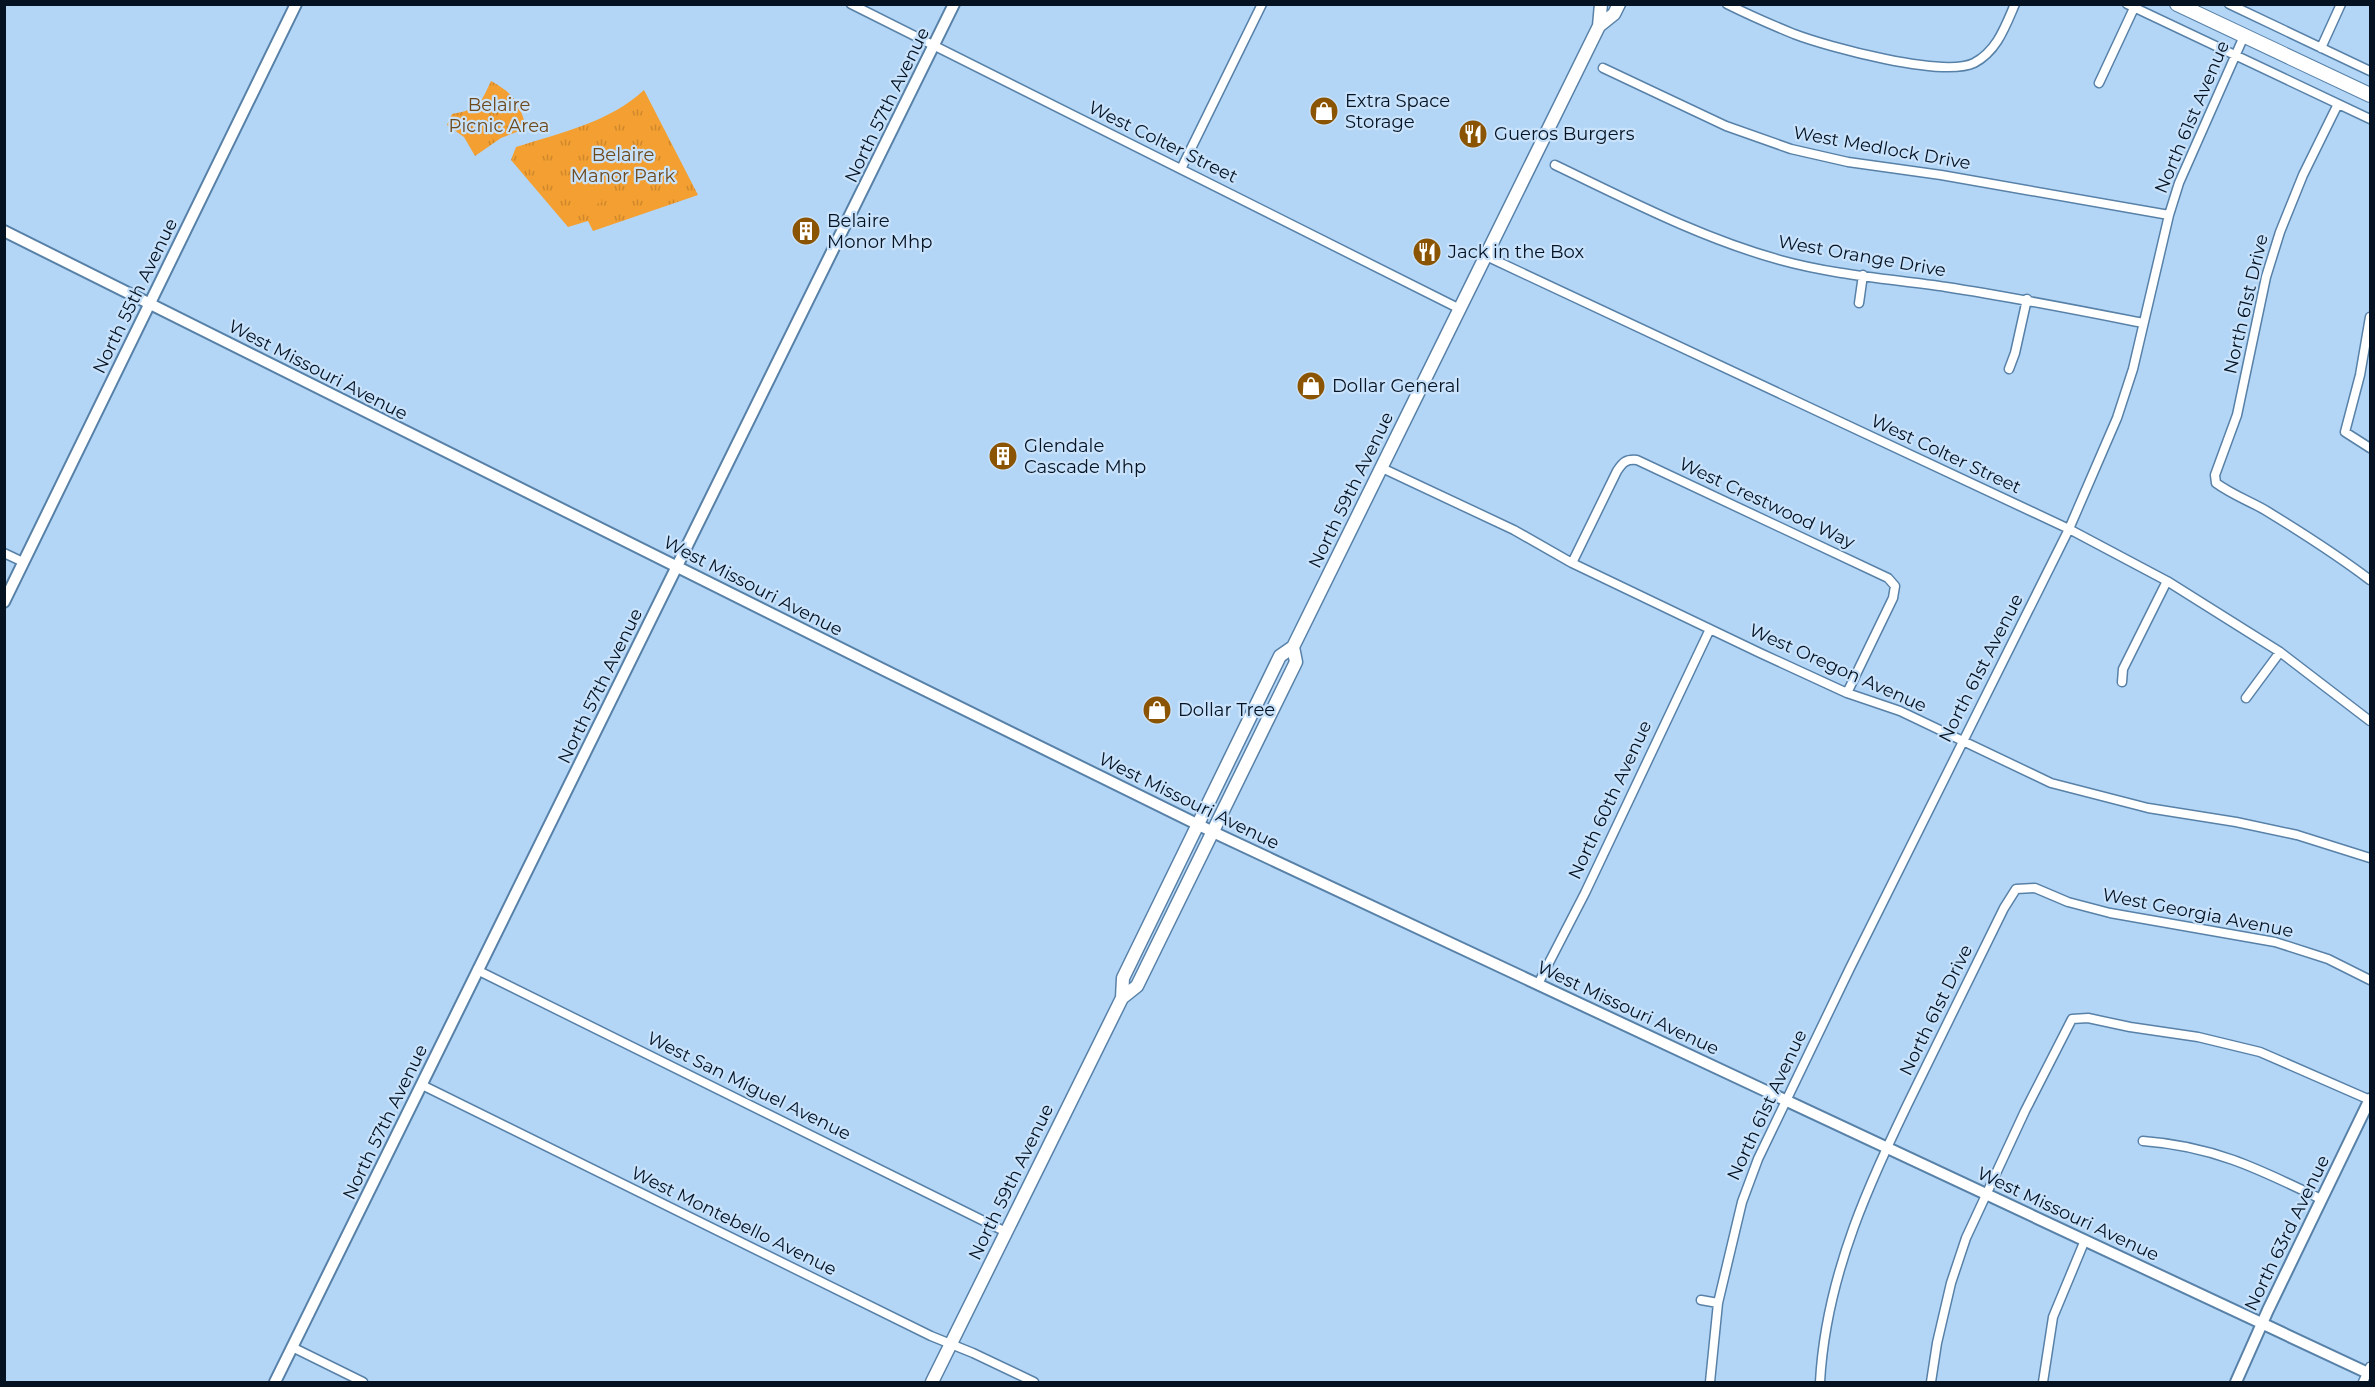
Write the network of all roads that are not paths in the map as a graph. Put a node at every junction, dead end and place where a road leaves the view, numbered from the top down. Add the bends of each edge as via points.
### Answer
1 (296, 4) edge
2 (851, 4) edge
3 (954, 4) edge
4 (1262, 4) edge
5 (1601, 4) edge
6 (1619, 4) edge
7 (1727, 4) edge
8 (2015, 4) edge
9 (2177, 4) edge
10 (2229, 4) edge
11 (2341, 4) edge
12 (2130, 6) edge
13 (2205, 10) edge
14 (1599, 26) junction
15 (2244, 36) junction
16 (934, 46) junction
17 (2321, 48) junction
18 (2235, 56) junction
19 (1603, 68) dead end
20 (2370, 71) edge
21 (2099, 84) dead end
22 (2370, 95) edge
23 (2338, 104) junction
24 (2370, 119) edge
25 (1555, 165) dead end
26 (1181, 169) junction
27 (2169, 215) junction
28 (4, 231) edge
29 (1486, 256) junction
30 (1863, 275) junction
31 (2027, 299) junction
32 (1859, 303) dead end
33 (149, 304) junction
34 (1460, 309) junction
35 (2370, 317) edge
36 (2143, 323) junction
37 (2009, 369) dead end
38 (2370, 448) edge
39 (1382, 468) junction
40 (2068, 529) junction
41 (4, 553) edge
42 (23, 562) junction
43 (1572, 563) junction
44 (678, 567) junction
45 (2370, 580) edge
46 (2167, 581) junction
47 (4, 602) edge
48 (1710, 629) junction
49 (1293, 647) junction
50 (2280, 652) junction
51 (2122, 682) dead end
52 (1847, 693) junction
53 (2246, 698) dead end
54 (2370, 721) edge
55 (1962, 742) junction
56 (1197, 824) junction
57 (1213, 832) junction
58 (2370, 858) edge
59 (2016, 889) joint
60 (477, 970) junction
61 (2370, 980) edge
62 (1538, 984) junction
63 (1122, 998) junction
64 (422, 1085) junction
65 (1786, 1100) junction
66 (2370, 1100) edge
67 (2142, 1142) dead end
68 (1887, 1147) junction
69 (1986, 1194) junction
70 (2321, 1199) junction
71 (1006, 1232) junction
72 (2085, 1240) junction
73 (1701, 1300) dead end
74 (1718, 1303) junction
75 (2262, 1324) junction
76 (951, 1345) junction
77 (292, 1347) junction
78 (2368, 1374) edge
79 (275, 1383) edge
80 (363, 1383) edge
81 (932, 1383) edge
82 (1034, 1383) edge
83 (1710, 1383) edge
84 (1820, 1383) edge
85 (1931, 1383) edge
86 (2043, 1383) edge
87 (2236, 1383) edge

1 - 33 street, North 55th Avenue
2 - 16 street, West Colter Street
3 - 16 street, North 57th Avenue
4 - 26 street
5 - 14 main road, North 59th Avenue
6 - 14 main road, North 59th Avenue via 1614,15
7 - 8 street via 1796,35 1854,51 1951,68 1972,64 1991,51
9 - 13 main road
10 - 17 street
11 - 17 street
12 - 18 street
12 - 21 street
13 - 15 main road
14 - 29 main road, North 59th Avenue
15 - 18 street, North 61st Avenue
15 - 22 main road
16 - 26 street, West Colter Street
16 - 44 street, North 57th Avenue
17 - 20 street
18 - 23 street
18 - 27 street, North 61st Avenue
19 - 27 street, West Medlock Drive via 1726,126 1791,149 1848,162
23 - 24 street
23 - 45 street, North 61st Drive via 2280,232 2266,277 2237,415 2217,465 2216,483 2265,510
25 - 30 street, West Orange Drive via 1728,243 1781,260
26 - 34 street, West Colter Street
27 - 36 street, North 61st Avenue
28 - 33 street, West Missouri Avenue
29 - 34 main road, North 59th Avenue
29 - 40 street, West Colter Street
30 - 31 street, West Orange Drive
30 - 32 street
31 - 36 street, West Orange Drive
31 - 37 street
33 - 42 street, North 55th Avenue
33 - 44 street, West Missouri Avenue
34 - 39 main road, North 59th Avenue
35 - 38 street via 2345,432
36 - 40 street, North 61st Avenue via 2117,418
39 - 43 street, West Oregon Avenue via 1514,530
39 - 49 main road, North 59th Avenue
40 - 46 street, West Colter Street
40 - 55 street, North 61st Avenue
41 - 42 street
42 - 47 street, North 55th Avenue
43 - 48 street, West Oregon Avenue
43 - 52 street, West Crestwood Way via 1623,463 1629,459 1888,578 1896,586 1893,598
44 - 56 street, West Missouri Avenue
44 - 60 street, North 57th Avenue
46 - 50 street, West Colter Street
46 - 51 street via 2123,669
48 - 52 street, West Oregon Avenue
48 - 62 street, North 60th Avenue
49 - 56 main road, North 59th Avenue via 1280,656
49 - 57 main road, North 59th Avenue via 1296,662
50 - 53 street
50 - 54 street, West Colter Street
52 - 55 street, West Oregon Avenue via 1890,707
55 - 58 street, West Oregon Avenue via 2051,783 2148,808 2297,835
55 - 65 street, North 61st Avenue
56 - 57 street, West Missouri Avenue
56 - 63 main road, North 59th Avenue via 1123,978
57 - 62 street, West Missouri Avenue
57 - 63 main road, North 59th Avenue via 1137,986
59 - 61 street, West Georgia Avenue via 2035,888 2110,913 2275,942 2328,959
59 - 68 street, North 61st Drive
60 - 64 street, North 57th Avenue
60 - 71 street, West San Miguel Avenue
62 - 65 street, West Missouri Avenue
63 - 71 main road, North 59th Avenue
64 - 76 street, West Montebello Avenue
64 - 77 street, North 57th Avenue
65 - 68 street, West Missouri Avenue
65 - 74 street, North 61st Avenue via 1742,1202
66 - 69 street via 2260,1052 2088,1018 2072,1020
66 - 70 street, North 63rd Avenue
67 - 70 street via 2220,1154
68 - 69 street, West Missouri Avenue
68 - 84 street, North 61st Drive via 1842,1258 1829,1314
69 - 72 street, West Missouri Avenue
69 - 85 street via 1951,1283
70 - 75 street, North 63rd Avenue
71 - 76 main road, North 59th Avenue
72 - 75 street, West Missouri Avenue
72 - 86 street via 2053,1317
73 - 74 street
74 - 83 street, North 61st Avenue
75 - 78 street, West Missouri Avenue
75 - 87 street, North 63rd Avenue
76 - 81 main road, North 59th Avenue
76 - 82 street, West Montebello Avenue
77 - 79 street, North 57th Avenue
77 - 80 street

